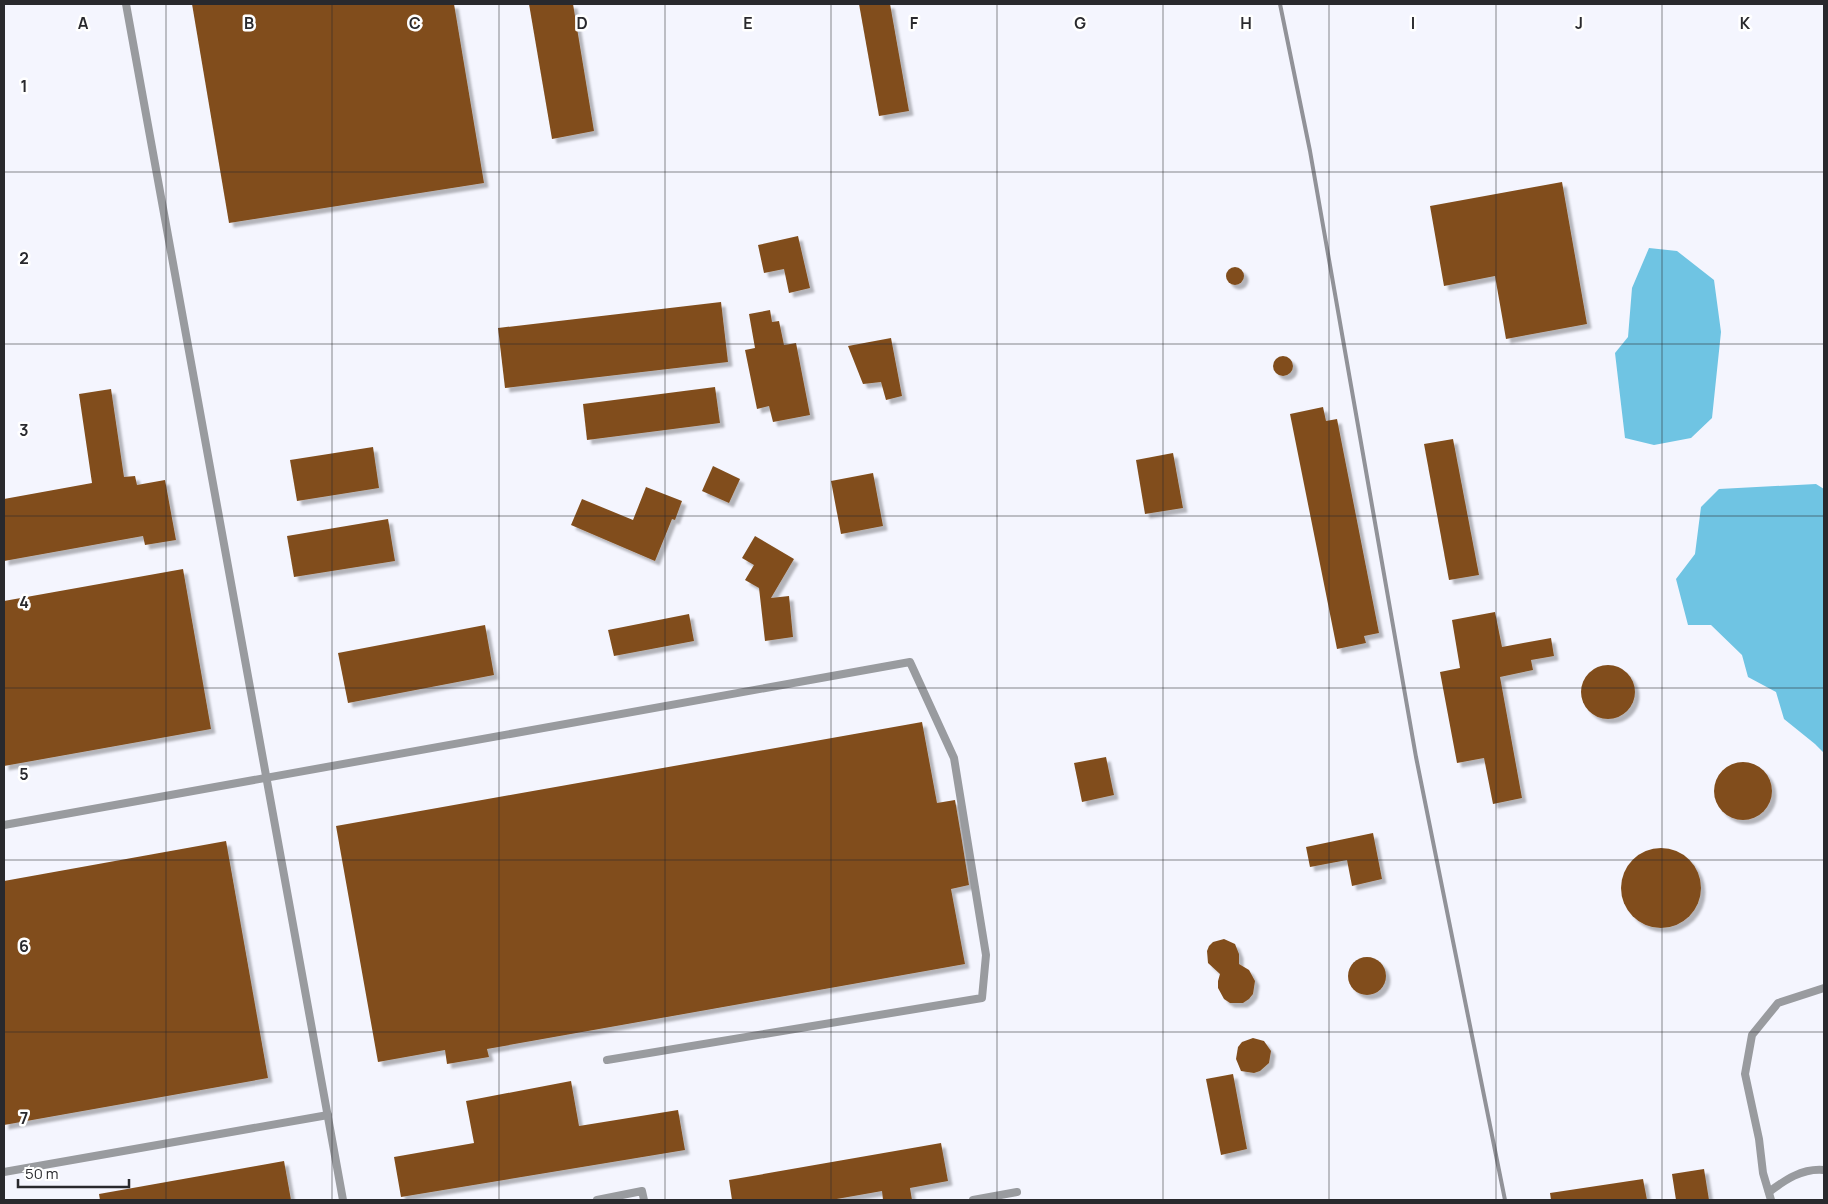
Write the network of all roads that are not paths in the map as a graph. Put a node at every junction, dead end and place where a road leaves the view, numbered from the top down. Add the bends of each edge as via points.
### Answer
1 (126, 4) edge
2 (266, 777) junction
3 (4, 825) edge
4 (1824, 988) edge
5 (607, 1060) dead end
6 (328, 1115) junction
7 (1824, 1170) edge
8 (4, 1172) edge
9 (1018, 1192) dead end
10 (1770, 1196) edge
11 (343, 1200) edge
12 (596, 1200) edge
13 (644, 1200) edge
14 (973, 1200) edge

1 - 2 lane
2 - 3 lane
2 - 5 lane via 910,662 954,758 986,955 982,998
2 - 6 lane
4 - 10 lane via 1778,1002 1752,1036 1745,1074
6 - 8 lane
6 - 11 lane
7 - 10 lane via 1790,1176
9 - 14 lane
12 - 13 lane via 642,1192

